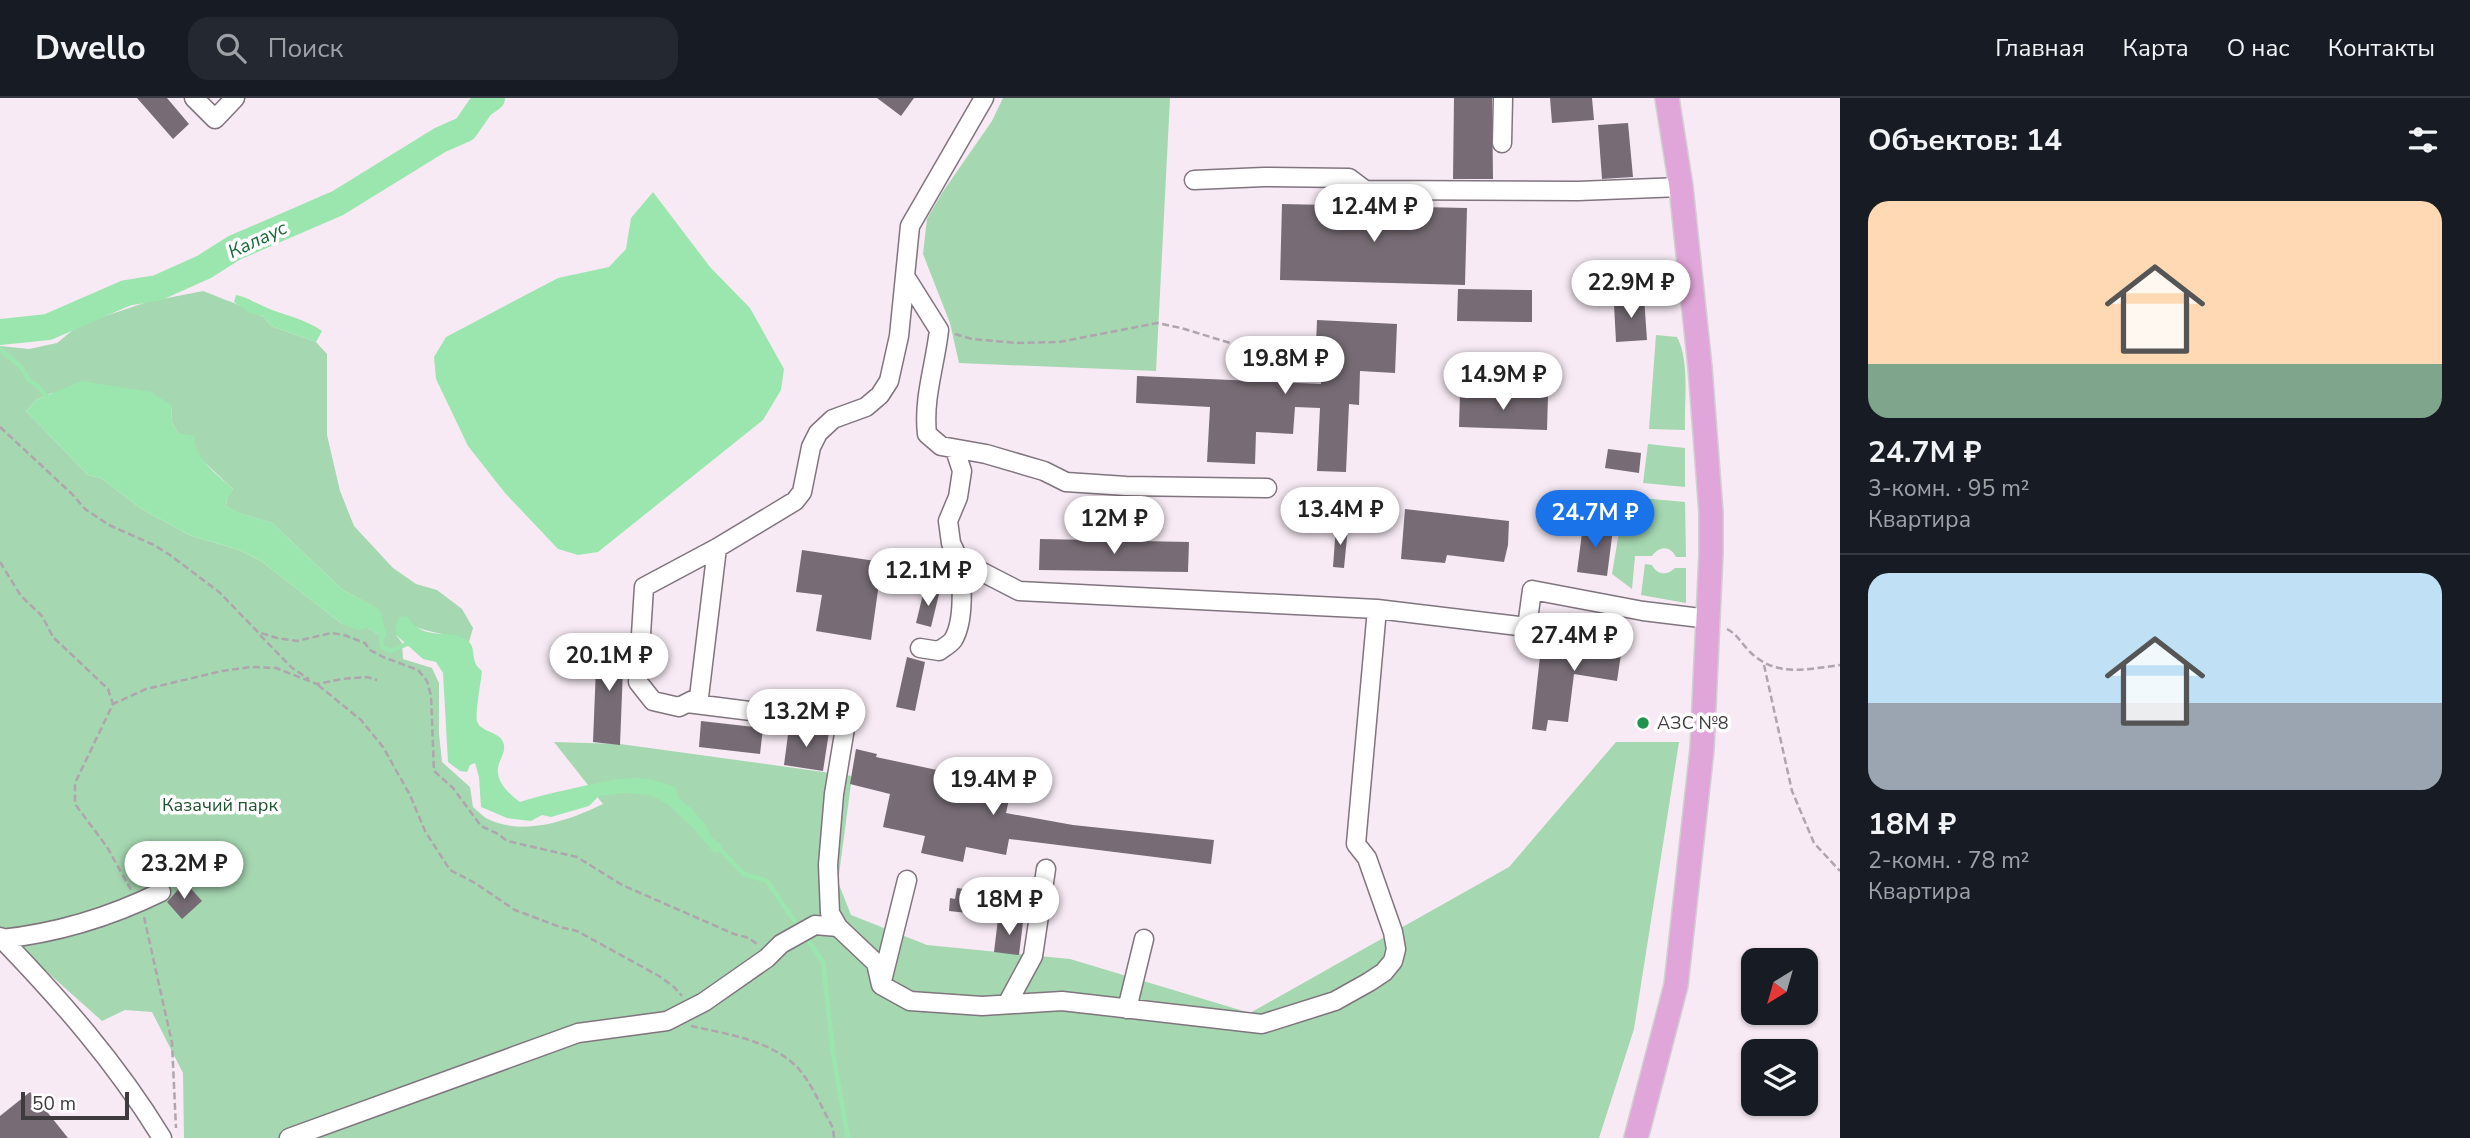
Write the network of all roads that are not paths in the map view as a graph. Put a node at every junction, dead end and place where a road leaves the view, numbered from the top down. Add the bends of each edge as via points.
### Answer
1 (194, 98) edge
2 (235, 98) edge
3 (984, 98) edge
4 (1503, 98) edge
5 (1667, 98) edge
6 (1503, 143) dead end
7 (1194, 180) dead end
8 (1681, 187) junction
9 (905, 276) junction
10 (955, 450) junction
11 (1267, 488) dead end
12 (717, 548) junction
13 (959, 559) junction
14 (1377, 609) junction
15 (1709, 619) junction
16 (920, 648) dead end
17 (687, 703) junction
18 (1046, 869) dead end
19 (907, 880) dead end
20 (161, 892) dead end
21 (838, 926) junction
22 (1, 938) edge
23 (1144, 939) dead end
24 (881, 985) junction
25 (1006, 1004) junction
26 (1127, 1009) junction
27 (162, 1138) edge
28 (289, 1138) edge
29 (1636, 1138) edge

1 - 2 street via 215,119
3 - 9 street via 909,226
4 - 6 street
5 - 8 main road
7 - 8 street via 1349,178 1365,190
8 - 15 main road via 1711,513
9 - 10 street via 939,330 927,395 928,434 941,446
9 - 12 street via 899,336 889,381 880,395 866,407 833,419 818,433 802,492 795,501
10 - 11 street via 986,453 1066,482
10 - 13 street via 962,471 948,521
12 - 17 street via 699,697
12 - 17 street via 644,587 638,682 653,701 679,707
13 - 14 street via 1018,591
13 - 16 street via 963,589 953,639 939,651
14 - 15 street via 1527,627 1532,590
14 - 26 street via 1356,844 1367,858 1393,932 1396,949 1392,961 1384,972 1335,1001 1262,1024
15 - 29 main road via 1702,749 1676,985
17 - 21 street via 837,722 845,728 828,877 830,914
18 - 25 street via 1033,956
19 - 24 street
20 - 22 street via 99,919 56,931
21 - 24 street via 876,962
21 - 28 street via 815,925 781,944 704,1002 667,1021 578,1033
22 - 27 street via 110,1060
23 - 26 street
24 - 25 street via 910,1001
25 - 26 street via 1062,1001

